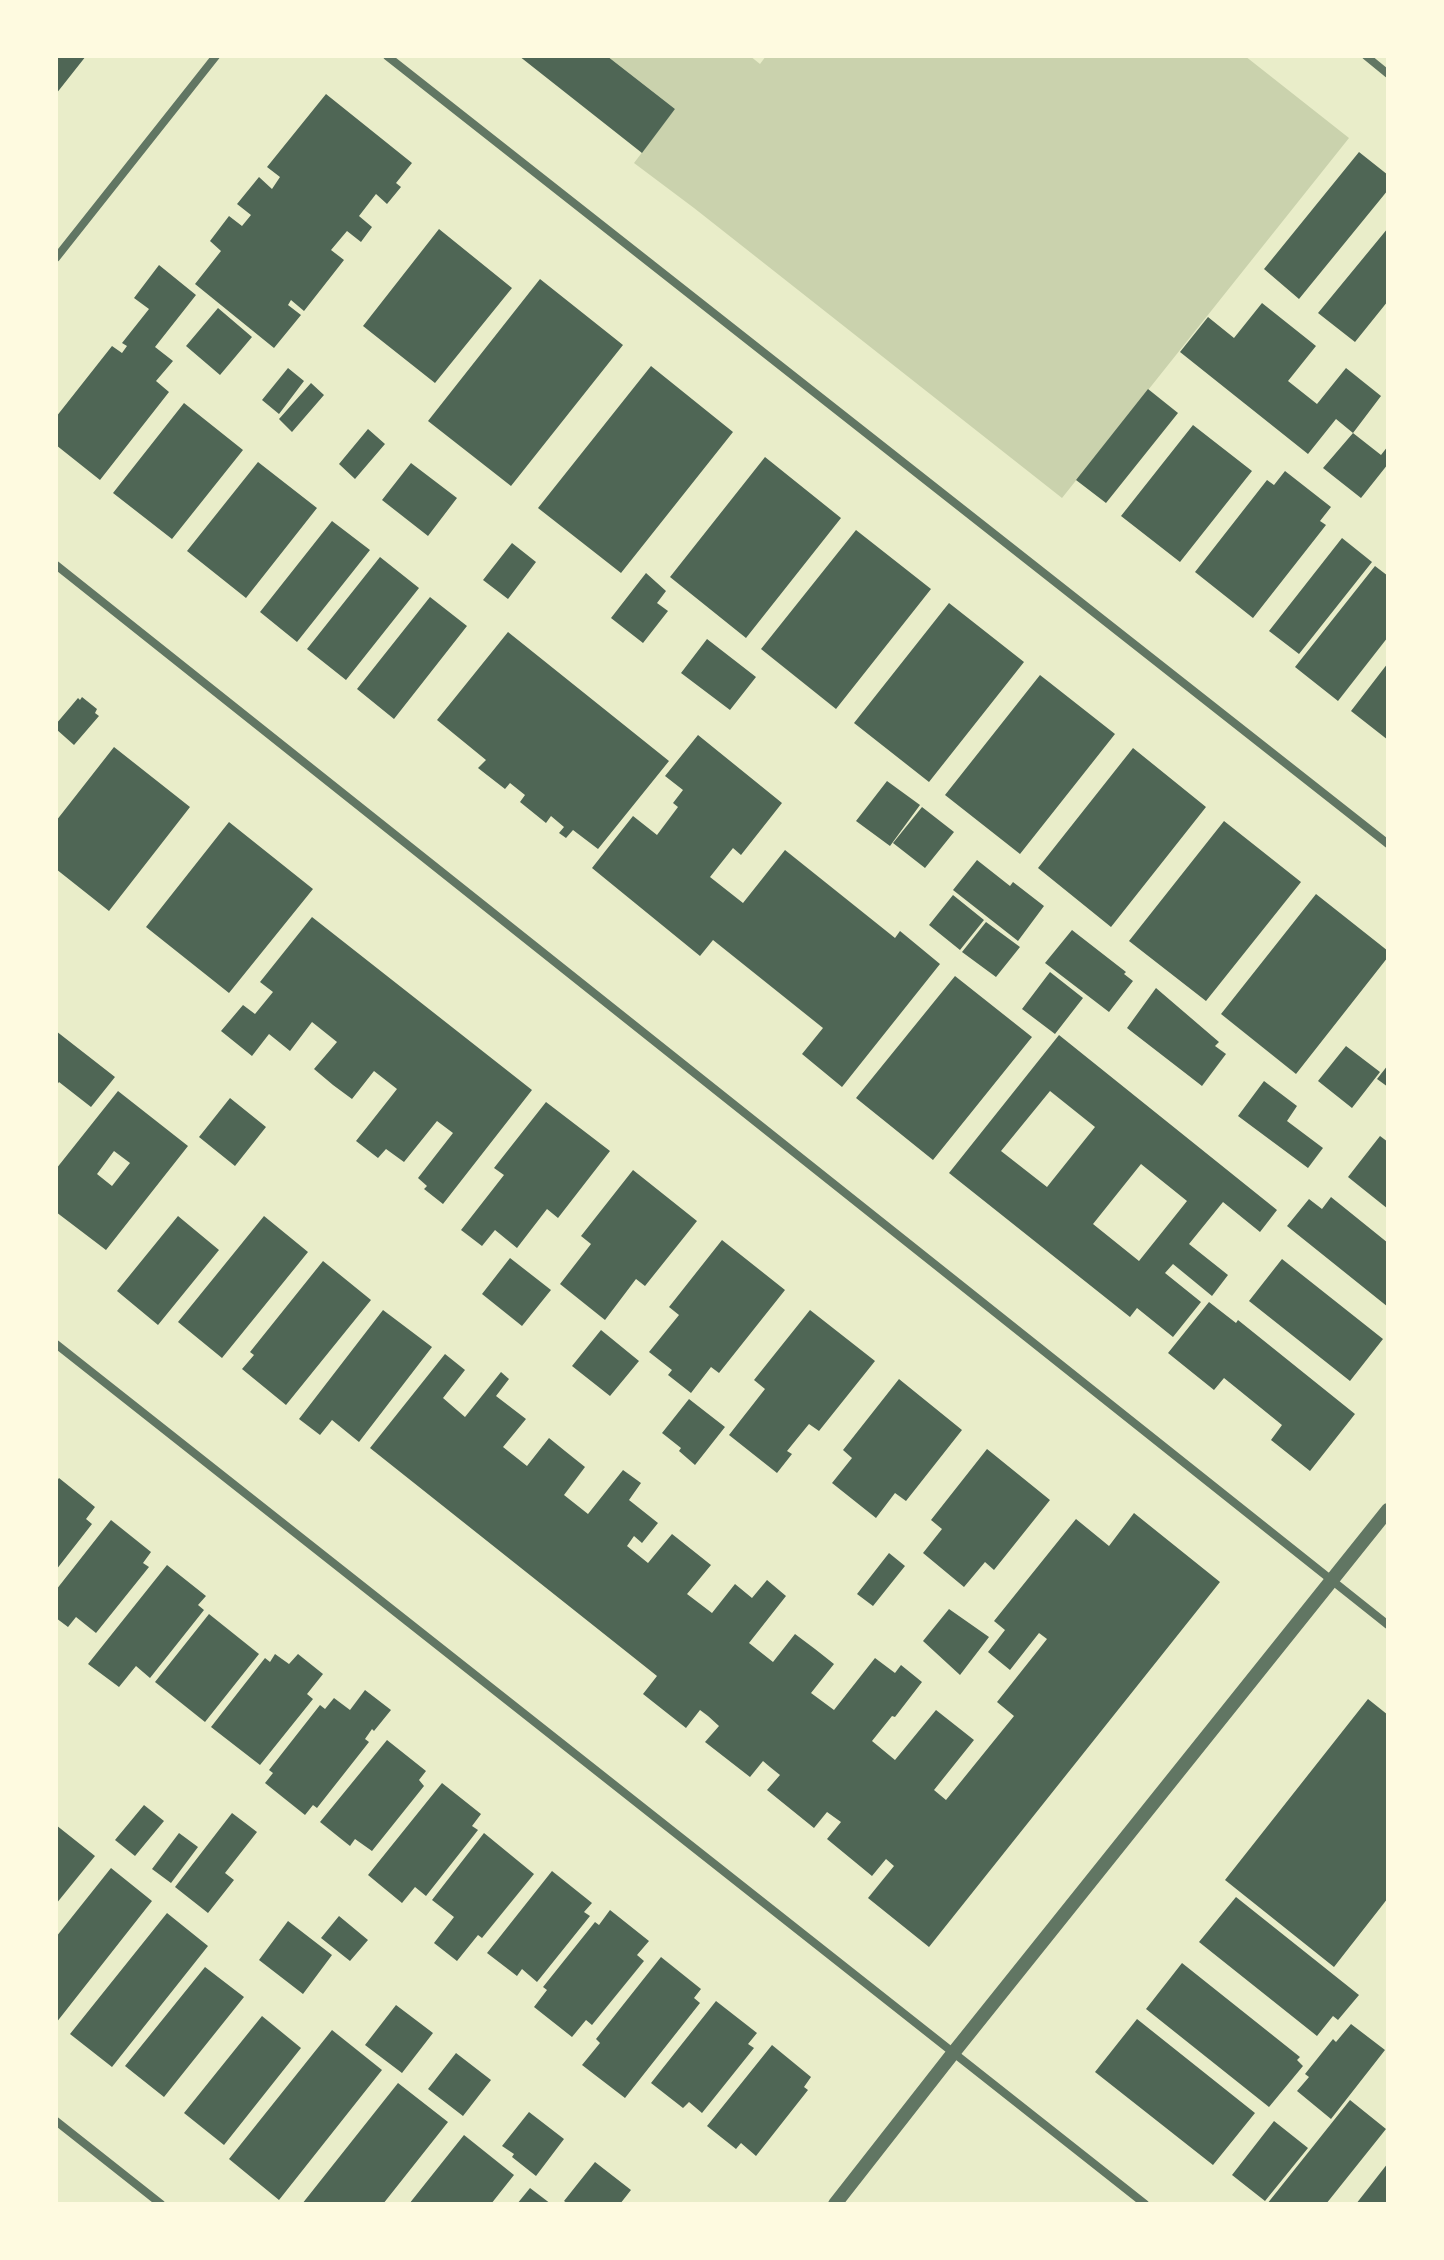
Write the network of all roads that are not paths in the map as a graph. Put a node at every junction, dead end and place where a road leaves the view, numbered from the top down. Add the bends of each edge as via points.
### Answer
1 (216, 56) edge
2 (387, 56) edge
3 (1366, 56) edge
4 (1388, 74) edge
5 (56, 258) edge
6 (56, 565) edge
7 (1388, 844) edge
8 (56, 1344) edge
9 (1388, 1510) edge
10 (1333, 1580) junction
11 (1388, 1625) edge
12 (954, 2052) junction
13 (56, 2121) edge
14 (161, 2204) edge
15 (835, 2204) edge
16 (1145, 2204) edge

1 - 5 street
2 - 7 street
3 - 4 street
6 - 10 street
8 - 12 street
9 - 10 street
10 - 11 street
10 - 12 street
12 - 15 street
12 - 16 street
13 - 14 street

